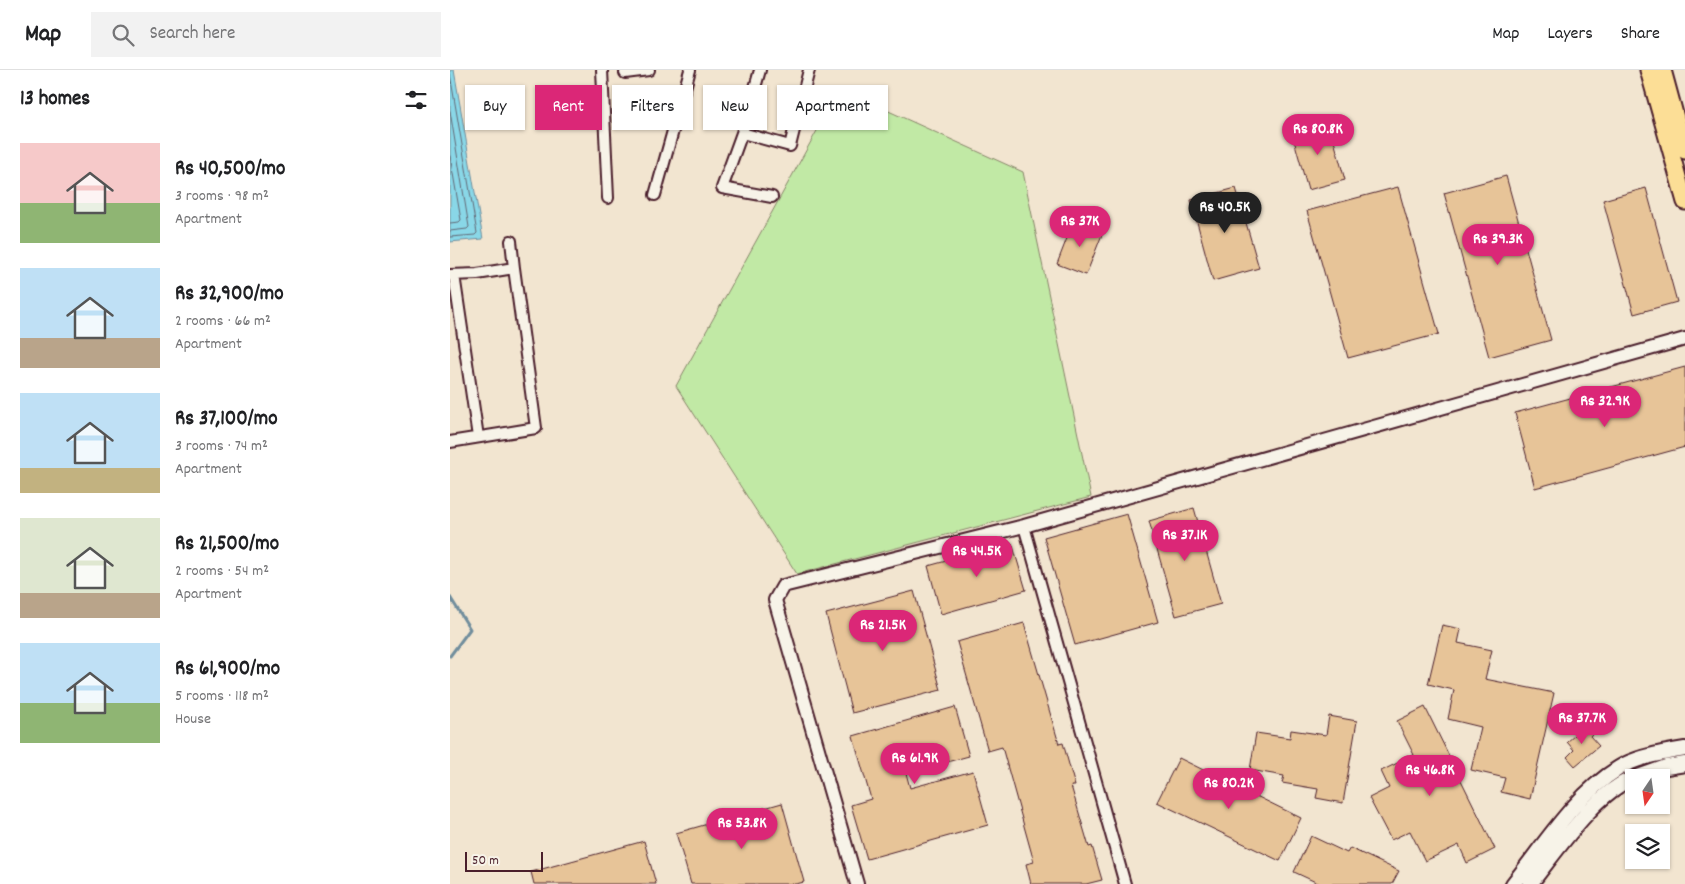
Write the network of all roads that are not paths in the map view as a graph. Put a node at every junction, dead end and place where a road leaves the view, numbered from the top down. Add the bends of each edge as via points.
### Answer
1 (602, 70) edge
2 (649, 70) edge
3 (690, 70) edge
4 (760, 70) edge
5 (809, 70) edge
6 (1648, 70) edge
7 (1663, 70) edge
8 (625, 73) dead end
9 (742, 133) junction
10 (1685, 151) edge
11 (655, 195) dead end
12 (772, 197) dead end
13 (608, 198) dead end
14 (1685, 202) edge
15 (511, 241) dead end
16 (514, 268) junction
17 (452, 275) edge
18 (1685, 339) edge
19 (478, 437) junction
20 (450, 442) edge
21 (1024, 526) junction
22 (1685, 749) edge
23 (1685, 764) edge
24 (1660, 769) edge
25 (1625, 784) edge
26 (1574, 806) junction
27 (1584, 816) junction
28 (858, 884) edge
29 (1125, 884) edge
30 (1513, 884) edge
31 (1530, 884) edge

1 - 13 street
2 - 8 street
3 - 11 street
4 - 9 street
5 - 9 street via 790,146
6 - 14 main road
7 - 10 main road
9 - 12 street via 722,188
15 - 16 street
16 - 17 street
16 - 19 street via 536,428
17 - 19 street
18 - 21 street
19 - 20 street
21 - 28 street via 783,586 775,600
21 - 29 street
22 - 26 main road via 1660,753 1620,767
23 - 24 main road
25 - 27 main road via 1605,796
26 - 27 main road
26 - 30 main road
27 - 31 main road

